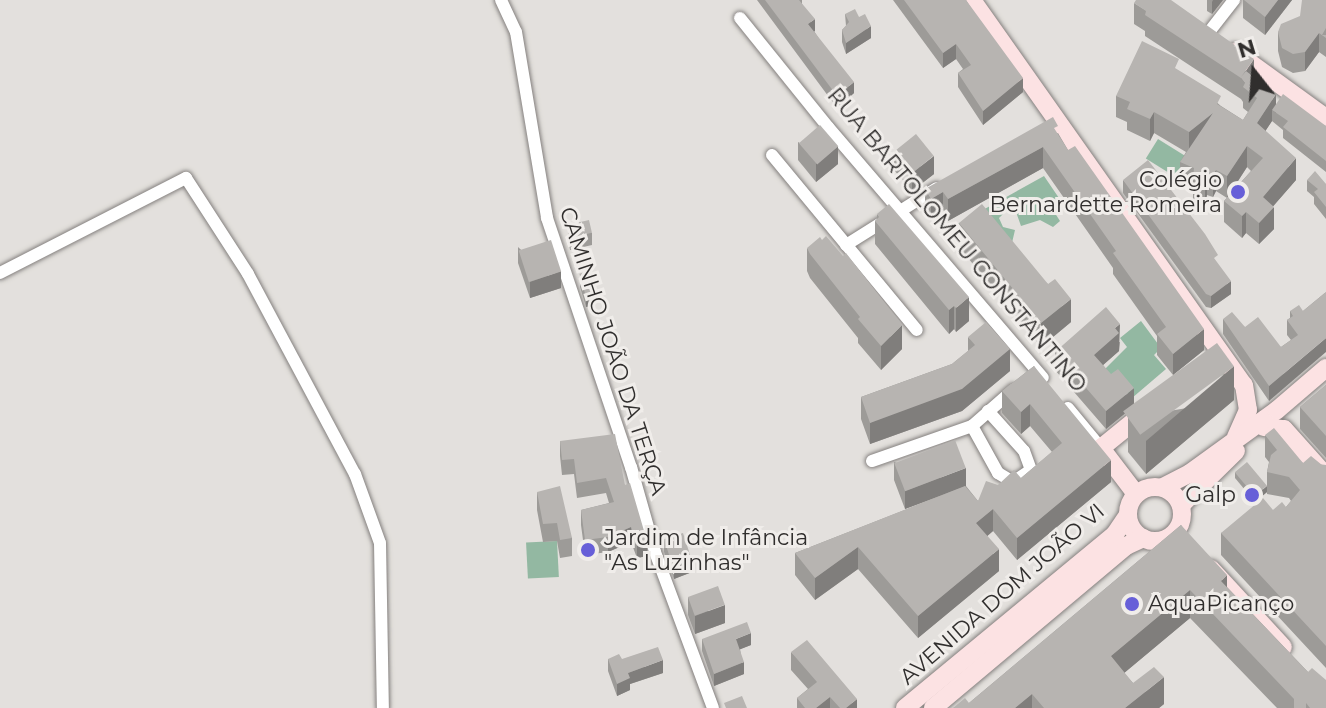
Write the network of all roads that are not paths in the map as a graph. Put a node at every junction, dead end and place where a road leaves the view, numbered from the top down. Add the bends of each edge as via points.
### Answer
1 (501, 0) edge
2 (972, 0) edge
3 (1234, 0) edge
4 (740, 18) dead end
5 (1204, 28) joint
6 (1326, 118) edge
7 (772, 155) dead end
8 (952, 180) edge
9 (898, 209) junction
10 (846, 245) junction
11 (0, 273) edge
12 (917, 330) dead end
13 (1326, 368) edge
14 (1036, 369) junction
15 (1155, 404) edge
16 (1277, 410) junction
17 (988, 411) junction
18 (972, 426) junction
19 (1264, 427) junction
20 (1236, 437) junction
21 (1101, 448) junction
22 (872, 461) dead end
23 (1326, 476) edge
24 (1163, 487) junction
25 (1136, 494) junction
26 (1181, 505) junction
27 (1128, 515) junction
28 (1143, 538) junction
29 (1188, 544) junction
30 (1294, 659) edge
31 (383, 708) edge
32 (713, 708) edge
33 (905, 708) edge
34 (933, 708) edge

1 - 32 street, CAMINHO JOÃO DA TERÇA via 516,32 547,218 655,552
2 - 20 main road via 1052,126 1214,356 1244,385 1248,410
3 - 5 street
4 - 9 street, RUA BARTOLOMEU CONSTANTINO
5 - 6 main road
7 - 10 street
8 - 9 street
9 - 10 street
9 - 14 street, RUA BARTOLOMEU CONSTANTINO
10 - 12 street
11 - 31 street via 186,178 248,274 355,474 380,543
13 - 16 main road
14 - 17 street
14 - 21 street, RUA BARTOLOMEU CONSTANTINO
15 - 21 main road
16 - 19 main road
16 - 20 main road
17 - 18 street
17 - 18 street via 1024,451 1031,470 1013,482 998,473
18 - 22 street
19 - 23 main road via 1284,429
19 - 26 main road
20 - 24 main road
21 - 25 main road, RUA BARTOLOMEU CONSTANTINO
24 - 25 main road
24 - 26 main road
25 - 27 main road
26 - 29 main road
27 - 28 main road via 1133,530
27 - 33 main road, AVENIDA DOM JOÃO VI via 1115,534
28 - 29 main road
28 - 34 main road, AVENIDA DOM JOÃO VI via 1126,546
29 - 30 main road

